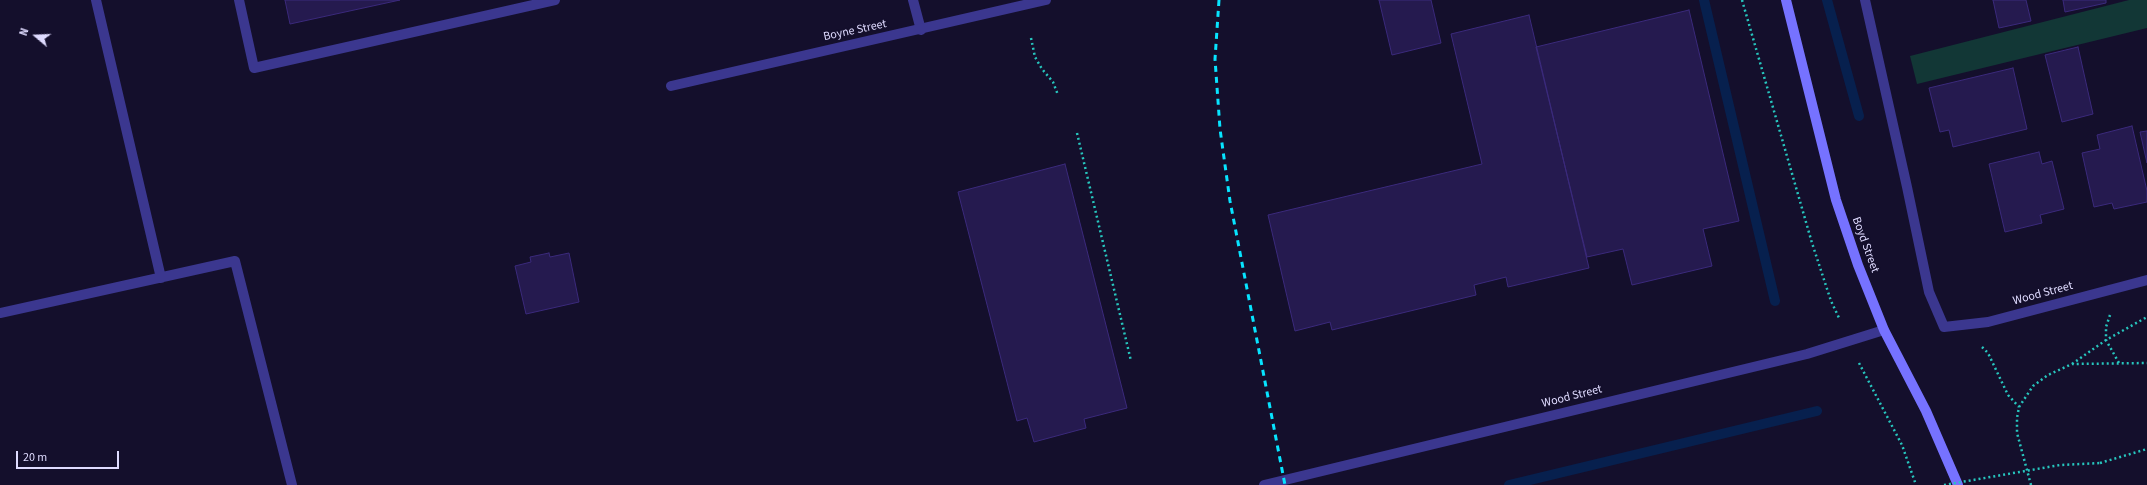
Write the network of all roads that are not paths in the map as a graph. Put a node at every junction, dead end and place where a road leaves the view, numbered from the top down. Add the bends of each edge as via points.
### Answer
1 (96, 0) edge
2 (239, 0) edge
3 (555, 0) edge
4 (913, 0) edge
5 (1046, 0) edge
6 (1786, 0) edge
7 (1865, 0) edge
8 (921, 30) junction
9 (671, 86) dead end
10 (161, 278) junction
11 (2147, 280) edge
12 (0, 313) edge
13 (1884, 330) junction
14 (292, 485) edge
15 (1264, 485) edge
16 (1958, 485) edge

1 - 10 street
2 - 3 street via 254,68
4 - 8 street
5 - 8 street, Boyne Street
6 - 13 main road, Boyd Street via 1836,200 1858,266
7 - 11 street, Wood Street via 1929,292 1944,327 1988,322
8 - 9 street, Boyne Street
10 - 12 street
10 - 14 street via 234,261
13 - 15 street, Wood Street via 1807,354
13 - 16 main road, Boyd Street via 1926,411

